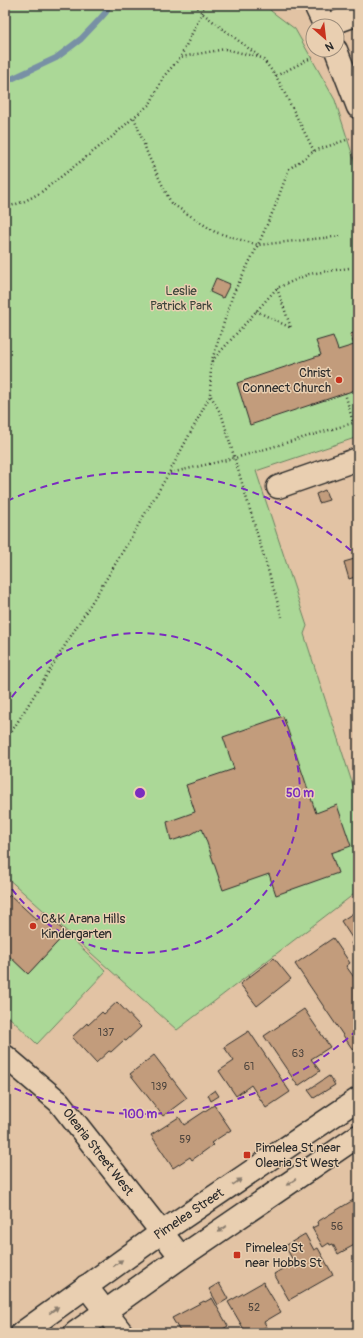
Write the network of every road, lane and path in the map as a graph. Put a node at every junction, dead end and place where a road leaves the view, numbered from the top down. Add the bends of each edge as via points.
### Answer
1 (195, 5) edge
2 (204, 5) edge
3 (315, 5) edge
4 (354, 5) edge
5 (202, 13) junction
6 (358, 13) edge
7 (321, 18) edge
8 (345, 18) edge
9 (181, 57) junction
10 (262, 58) junction
11 (309, 58) edge
12 (339, 58) edge
13 (276, 76) junction
14 (358, 106) edge
15 (134, 117) junction
16 (352, 138) dead end
17 (314, 151) junction
18 (5, 208) edge
19 (342, 236) dead end
20 (258, 246) junction
21 (350, 268) dead end
22 (276, 288) junction
23 (256, 310) junction
24 (211, 363) junction
25 (345, 393) dead end
26 (210, 396) junction
27 (235, 458) junction
28 (358, 459) edge
29 (169, 473) junction
30 (278, 487) dead end
31 (282, 617) dead end
32 (5, 736) edge
33 (5, 1056) edge
34 (358, 1099) edge
35 (358, 1136) edge
36 (162, 1232) junction
37 (181, 1258) junction
38 (86, 1286) junction
39 (105, 1310) junction
40 (22, 1333) edge
41 (74, 1333) edge
42 (122, 1333) edge

1 - 5 path
2 - 5 path
3 - 7 main road
4 - 6 main road
5 - 9 path
5 - 10 path
6 - 8 main road
9 - 10 path via 225,50
9 - 15 path via 164,76 150,104
10 - 13 path
11 - 13 path
12 - 14 main road
13 - 17 path
15 - 18 path via 40,193
15 - 20 path via 148,155 171,203 215,232
16 - 17 path
17 - 20 path via 289,169
19 - 20 path
20 - 24 path via 233,294
21 - 22 path via 309,274
22 - 23 path
22 - 23 path via 291,328
23 - 24 path
24 - 26 path
25 - 27 path via 353,423
26 - 27 path via 222,416
26 - 29 path
27 - 29 path
27 - 31 path
28 - 30 main road
29 - 32 path via 12,731
33 - 36 main road, Olearia Street West via 59,1102
36 -> 34 main road, Pimelea Street
35 -> 37 main road
36 - 37 main road, Olearia Street West
38 -> 36 main road, Pimelea Street
37 - 39 main road
38 - 39 main road
40 -> 38 main road, Pimelea Street
39 - 41 main road
39 - 42 main road

